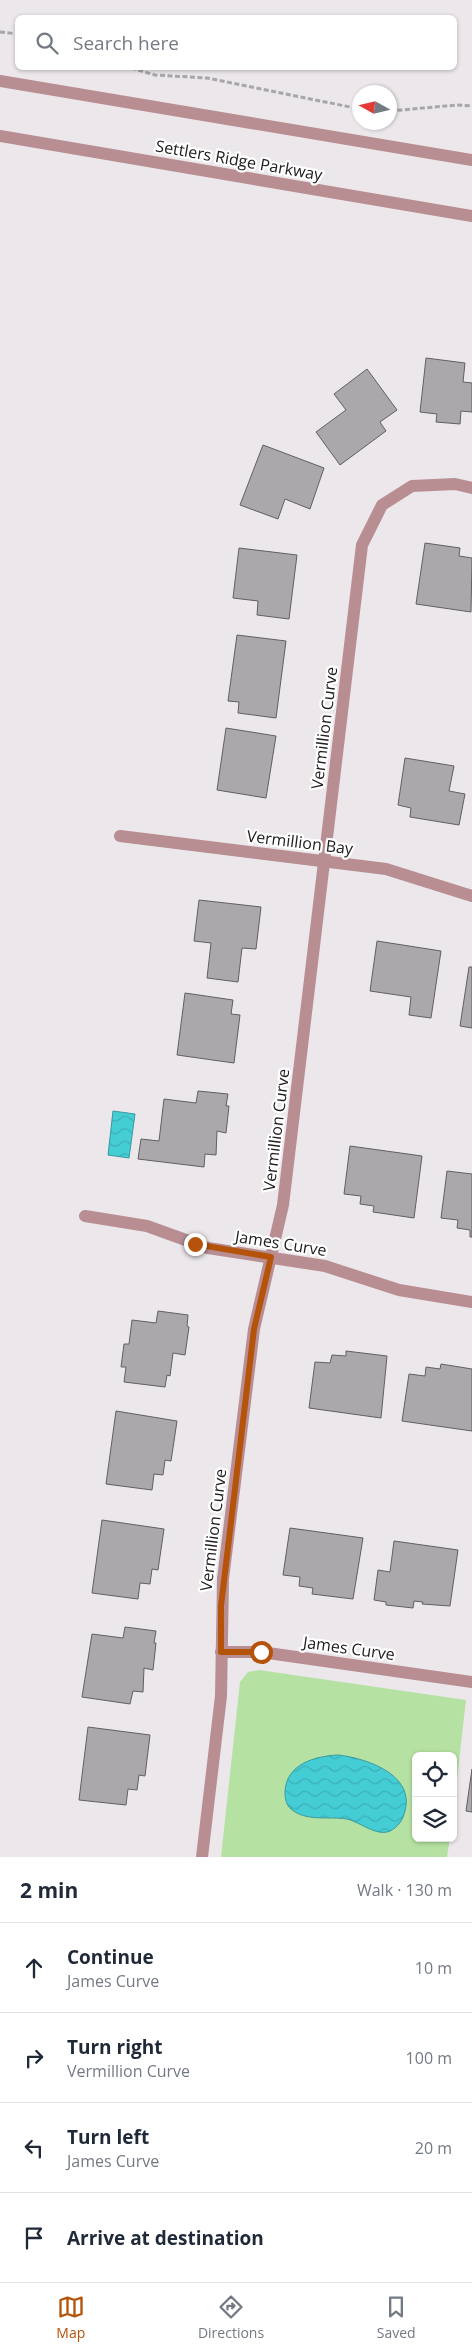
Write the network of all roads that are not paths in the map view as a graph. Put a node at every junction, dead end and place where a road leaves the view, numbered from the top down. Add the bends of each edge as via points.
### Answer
1 (0, 81) edge
2 (0, 136) edge
3 (472, 160) edge
4 (472, 216) edge
5 (472, 488) edge
6 (120, 836) dead end
7 (325, 862) junction
8 (472, 896) edge
9 (86, 1216) dead end
10 (271, 1257) junction
11 (472, 1302) edge
12 (221, 1652) junction
13 (472, 1682) edge
14 (202, 1857) edge

1 - 3 street
2 - 4 street, Settlers Ridge Parkway
5 - 7 street, Vermillion Curve via 455,484 412,486 382,505 362,545
6 - 7 street, Vermillion Bay
7 - 8 street, Vermillion Bay via 386,869
7 - 10 street, Vermillion Curve via 283,1205
9 - 10 street, James Curve via 141,1225 208,1248
10 - 11 street, James Curve via 333,1268 407,1292
10 - 12 street, Vermillion Curve via 254,1329 223,1579
12 - 13 street, James Curve via 261,1652
12 - 14 street, Vermillion Curve via 221,1696

